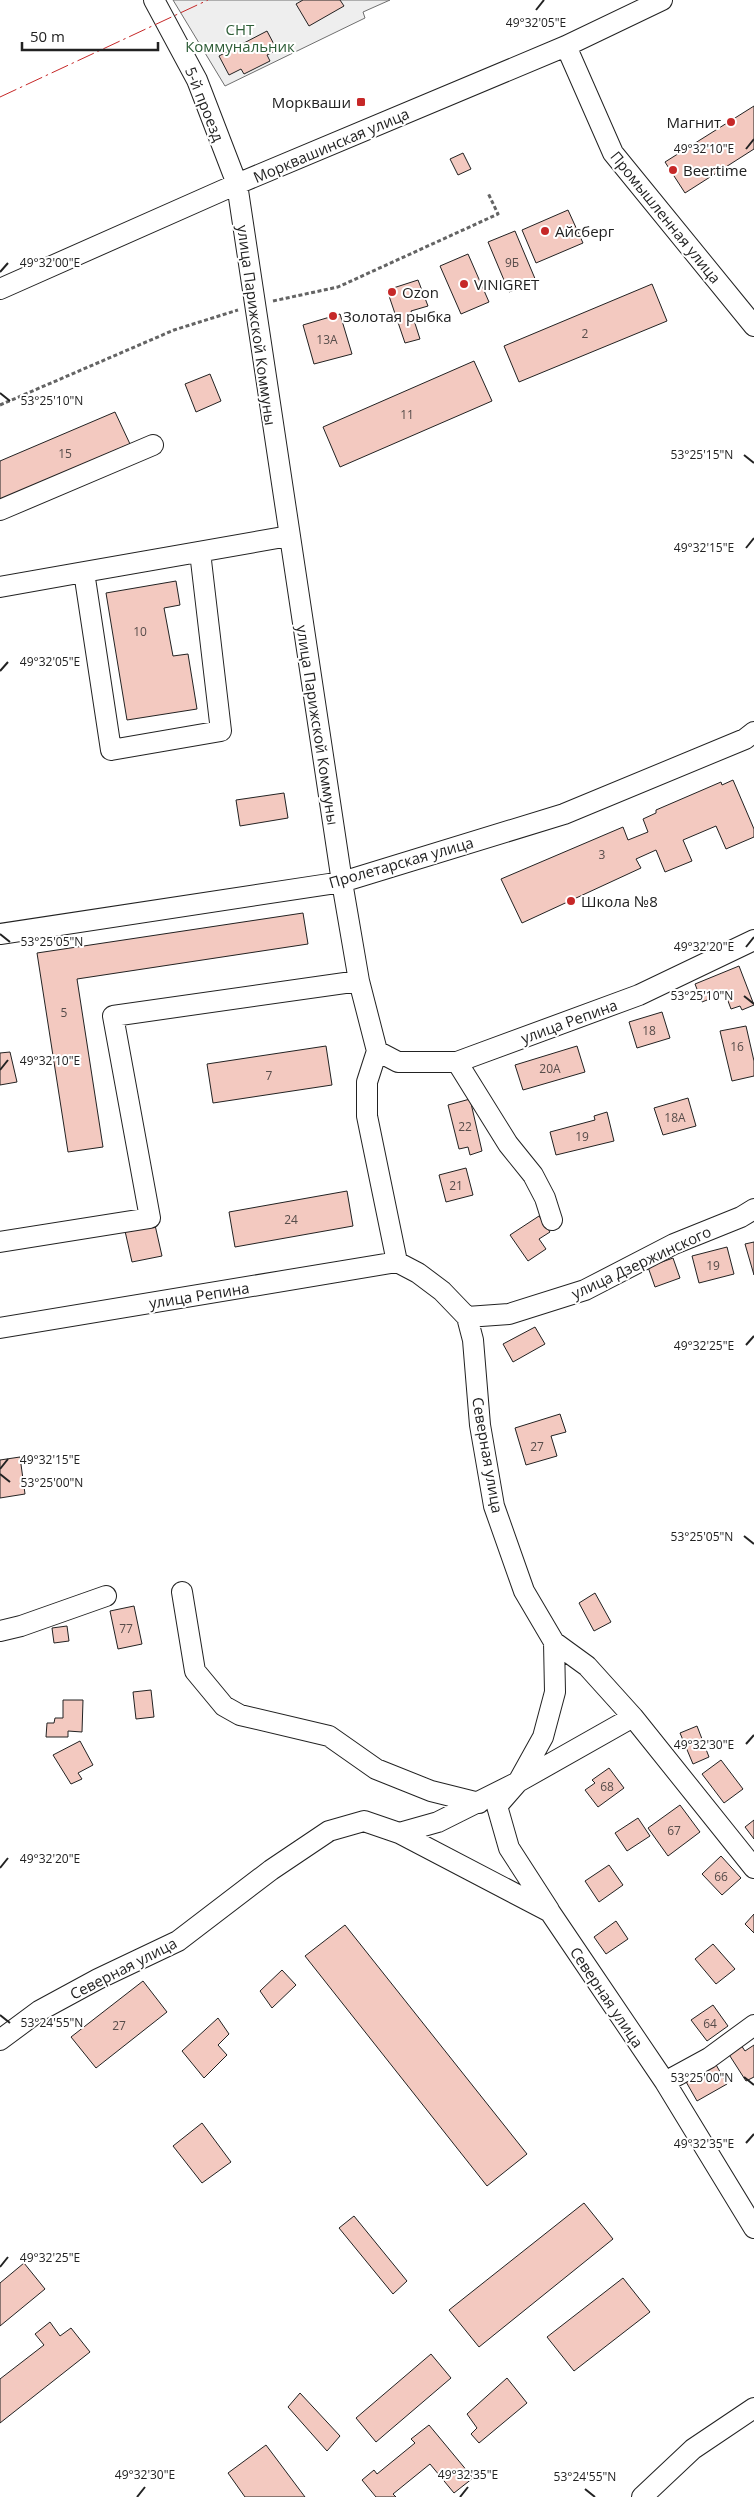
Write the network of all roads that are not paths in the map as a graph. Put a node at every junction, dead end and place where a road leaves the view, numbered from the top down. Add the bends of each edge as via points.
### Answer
1 (154, 0) edge
2 (662, 0) edge
3 (566, 46) junction
4 (236, 184) junction
5 (0, 289) edge
6 (754, 326) edge
7 (153, 445) dead end
8 (0, 510) edge
9 (289, 536) junction
10 (200, 552) junction
11 (84, 572) junction
12 (0, 587) edge
13 (754, 732) edge
14 (342, 882) junction
15 (0, 934) edge
16 (754, 942) edge
17 (359, 981) junction
18 (377, 1051) junction
19 (457, 1062) junction
20 (754, 1209) edge
21 (552, 1220) dead end
22 (0, 1242) edge
23 (397, 1262) junction
24 (467, 1317) junction
25 (0, 1328) edge
26 (182, 1592) dead end
27 (106, 1596) dead end
28 (0, 1631) edge
29 (554, 1642) junction
30 (632, 1717) junction
31 (518, 1782) junction
32 (479, 1803) junction
33 (399, 1833) junction
34 (754, 1868) edge
35 (550, 1912) junction
36 (754, 2025) edge
37 (0, 2040) edge
38 (665, 2082) junction
39 (754, 2228) edge
40 (754, 2408) edge
41 (642, 2497) edge

1 - 4 street, 5-й проезд via 197,80
2 - 3 street, Морквашинская улица
3 - 4 street, Морквашинская улица
3 - 6 street, Промышленная улица via 613,153
4 - 5 street, Морквашинская улица
4 - 9 street, улица Парижской Коммуны
7 - 8 street
9 - 10 street
9 - 14 street, улица Парижской Коммуны
10 - 11 street
10 - 11 street via 221,731 111,750
11 - 12 street
13 - 14 street, Пролетарская улица via 564,814
14 - 15 street, Пролетарская улица
14 - 17 street, улица Парижской Коммуны
16 - 19 street, улица Репина via 639,995
17 - 18 street, улица Парижской Коммуны
17 - 22 street via 113,1016 150,1218
18 - 19 street, улица Репина via 398,1062
18 - 23 street via 367,1082 366,1116
19 - 21 street via 508,1144 533,1175
20 - 24 street, улица Дзержинского via 674,1244 584,1290 509,1314
23 - 24 street via 442,1291
23 - 25 street, улица Репина
24 - 29 street, Северная улица via 473,1340 480,1426 494,1506 524,1591
26 - 32 street via 195,1671 224,1706 240,1715 329,1736 376,1769 430,1791
27 - 28 street
29 - 30 street, Северная улица via 587,1666
29 - 31 street, Северная улица via 555,1692 542,1736
30 - 31 street
30 - 34 street, Северная улица
31 - 32 street
31 - 35 street via 496,1806 501,1827 509,1848
32 - 33 street via 438,1822
33 - 35 street, Северная улица
33 - 37 street, Северная улица via 364,1820 329,1831 271,1870 178,1941 39,2011
35 - 38 street, Северная улица
36 - 38 street via 709,2058
38 - 39 street, Северная улица
40 - 41 street via 693,2449

